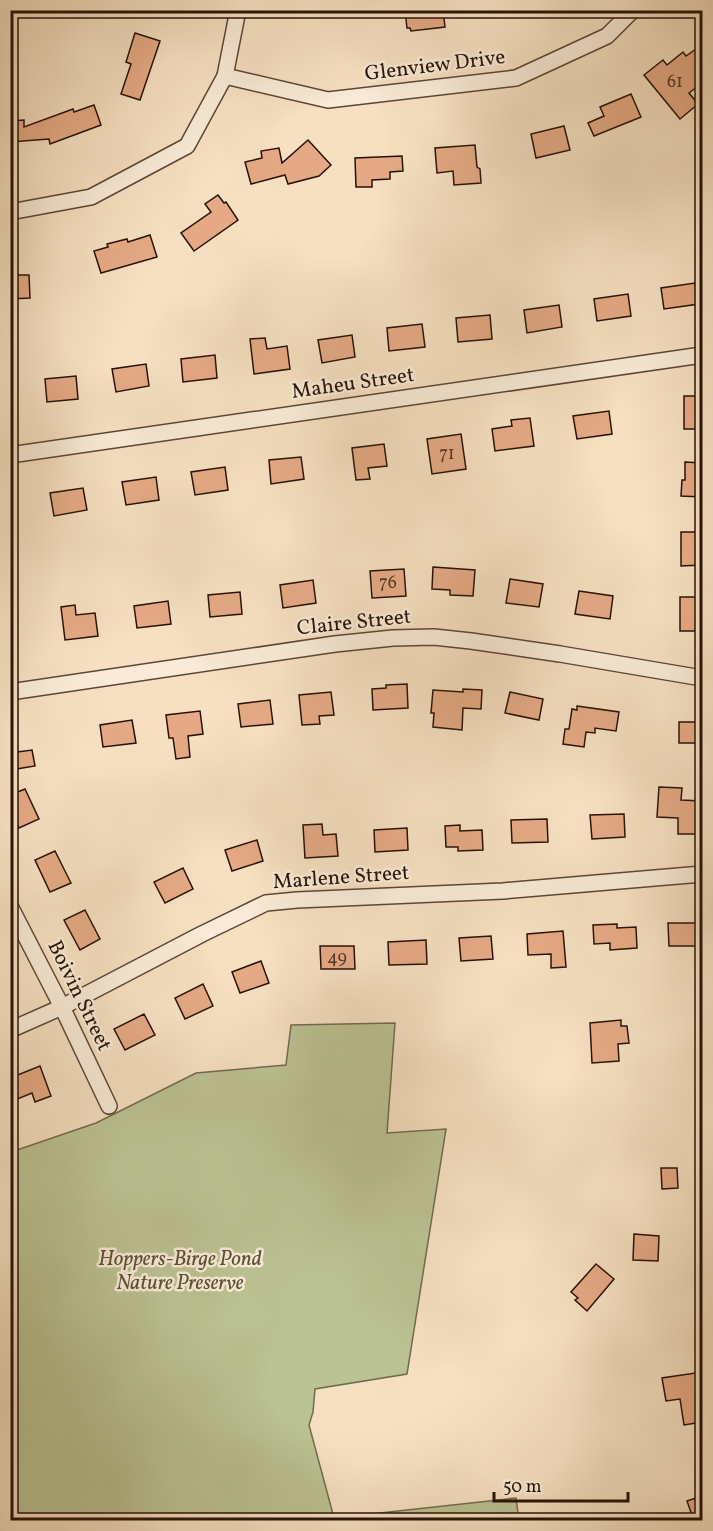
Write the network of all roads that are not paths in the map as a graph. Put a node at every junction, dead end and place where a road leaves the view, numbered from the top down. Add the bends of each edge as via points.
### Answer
1 (238, 10) edge
2 (633, 10) edge
3 (225, 76) junction
4 (10, 212) edge
5 (702, 355) edge
6 (10, 455) edge
7 (702, 678) edge
8 (10, 692) edge
9 (702, 874) edge
10 (10, 906) edge
11 (62, 1007) junction
12 (10, 1030) edge
13 (109, 1106) dead end

1 - 3 street
2 - 3 street, Glenview Drive via 607,36 516,78 328,100
3 - 4 street via 187,146 91,197
5 - 6 street, Maheu Street
7 - 8 street, Claire Street via 434,637 335,644
9 - 11 street, Marlene Street via 503,891 266,903
10 - 11 street, Boivin Street
11 - 12 street, Marlene Street
11 - 13 street, Boivin Street

